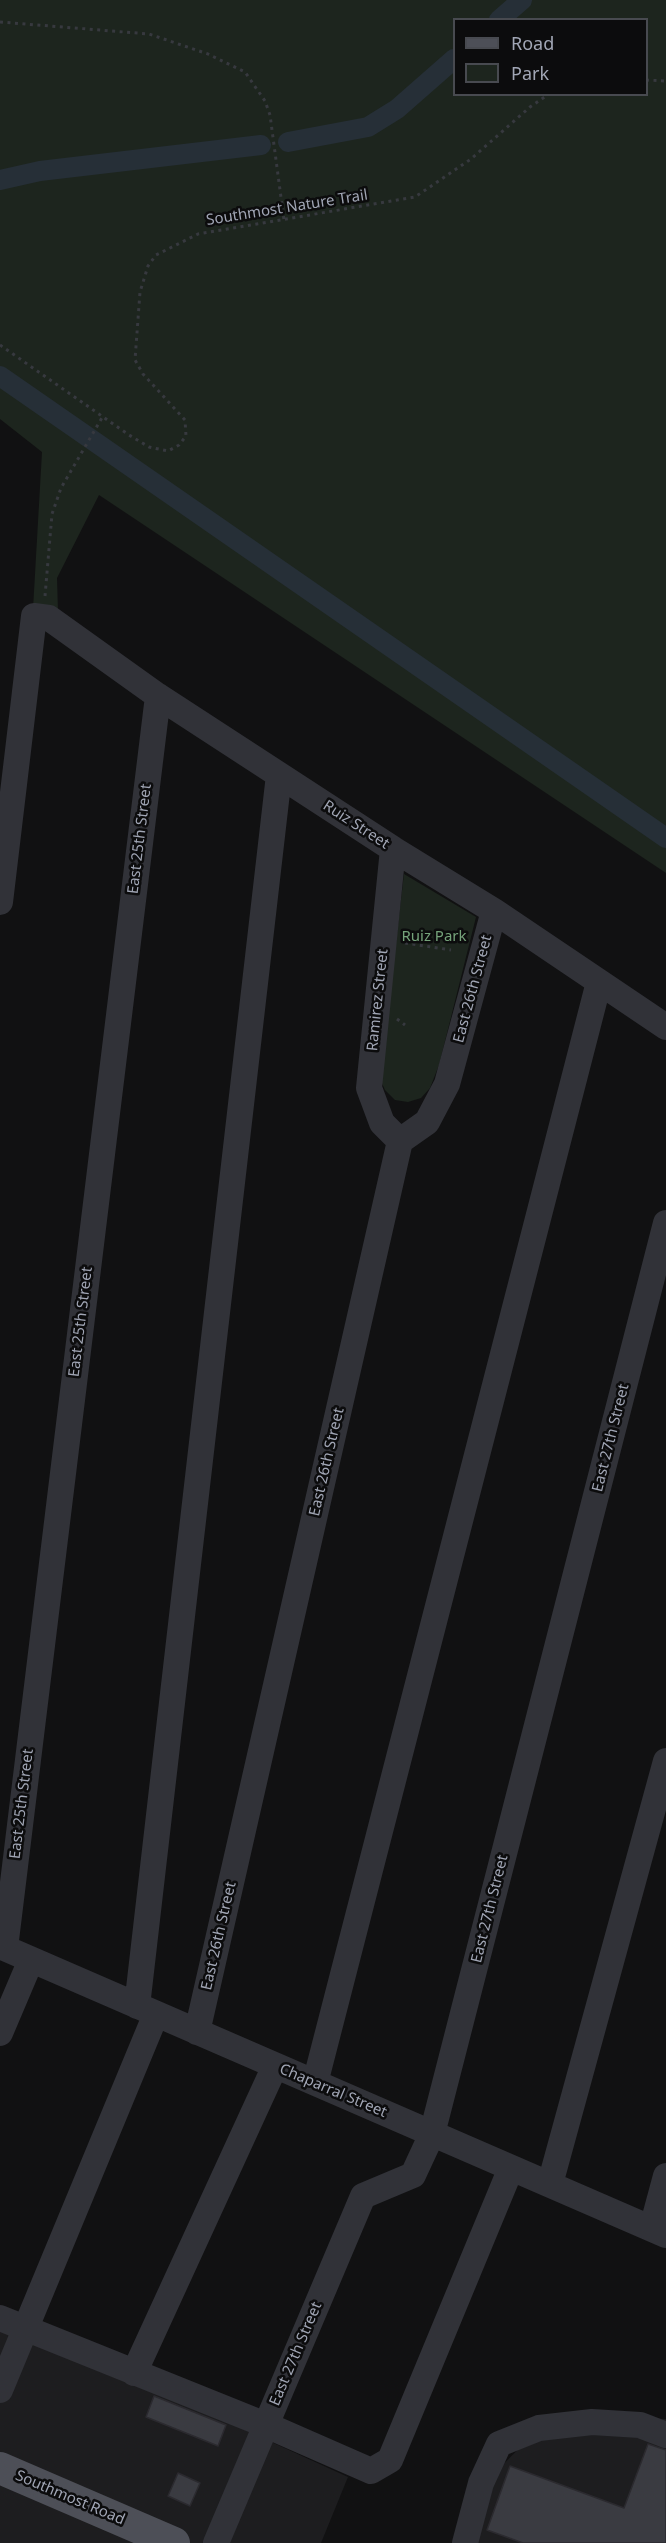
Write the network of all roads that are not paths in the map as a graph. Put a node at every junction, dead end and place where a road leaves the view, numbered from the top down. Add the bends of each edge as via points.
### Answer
1 (158, 696) junction
2 (279, 775) junction
3 (393, 849) junction
4 (0, 902) edge
5 (494, 911) junction
6 (599, 982) junction
7 (666, 1027) edge
8 (400, 1141) junction
9 (666, 1222) edge
10 (666, 1761) edge
11 (2, 1947) edge
12 (31, 1960) junction
13 (147, 2010) junction
14 (0, 2032) edge
15 (197, 2032) junction
16 (275, 2066) junction
17 (315, 2083) junction
18 (432, 2134) junction
19 (511, 2168) junction
20 (666, 2175) edge
21 (550, 2184) junction
22 (659, 2232) edge
23 (0, 2318) edge
24 (25, 2330) junction
25 (6, 2357) edge
26 (134, 2373) junction
27 (0, 2390) edge
28 (266, 2425) junction
29 (666, 2435) edge
30 (0, 2468) edge
31 (469, 2541) edge
32 (174, 2543) edge
33 (216, 2543) edge

1 - 2 street, Ruiz Street
1 - 4 street, Ruiz Street via 49,618 34,616
1 - 11 street, East 25th Street
2 - 3 street, Ruiz Street
2 - 13 street
3 - 5 street, Ruiz Street
3 - 8 street, Ramirez Street via 369,1088 382,1124
5 - 6 street, Ruiz Street
5 - 8 street, East 26th Street via 447,1084 427,1122
6 - 7 street, Ruiz Street
6 - 17 street
8 - 15 street, East 26th Street
9 - 18 street, East 27th Street
10 - 21 street
11 - 12 street, Chaparral Street
12 - 13 street, Chaparral Street
12 - 14 street
13 - 15 street, Chaparral Street
13 - 24 street
15 - 16 street, Chaparral Street
16 - 17 street, Chaparral Street
16 - 26 street
17 - 18 street, Chaparral Street
18 - 19 street, Chaparral Street
18 - 28 street, East 27th Street via 413,2175 363,2196
19 - 21 street, Chaparral Street
19 - 28 street via 390,2460 371,2471
20 - 22 street
21 - 22 street, Chaparral Street
23 - 24 street
24 - 25 street
24 - 26 street
25 - 27 street
26 - 28 street
28 - 33 street, East 27th Street
29 - 31 street via 640,2425 592,2421 539,2428 499,2444 481,2483
30 - 32 main road, Southmost Road

